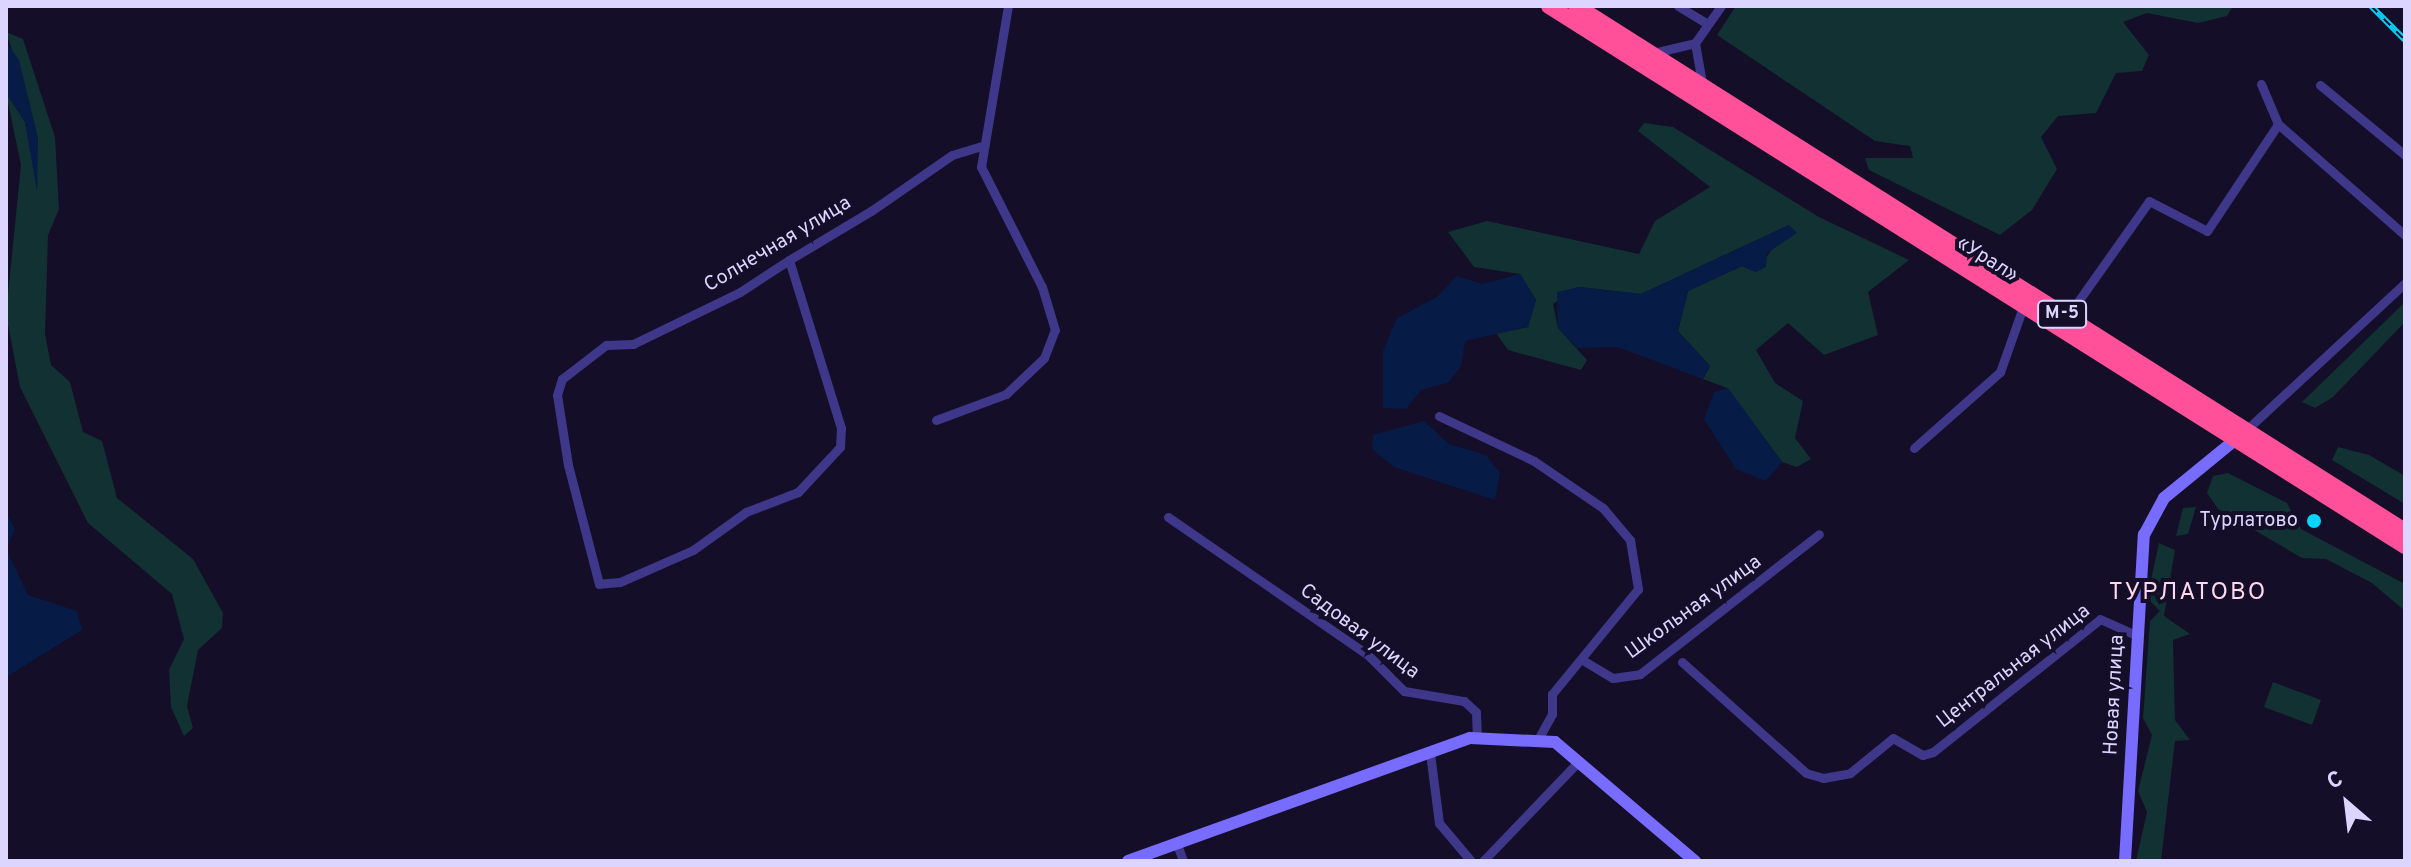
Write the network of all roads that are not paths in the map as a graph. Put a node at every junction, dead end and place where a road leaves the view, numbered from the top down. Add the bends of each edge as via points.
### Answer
1 (1008, 6) edge
2 (1549, 6) edge
3 (1576, 6) edge
4 (1678, 6) edge
5 (1721, 6) edge
6 (1708, 24) junction
7 (1695, 43) junction
8 (1653, 53) junction
9 (2261, 84) dead end
10 (1703, 85) junction
11 (2320, 85) dead end
12 (2278, 124) junction
13 (982, 146) junction
14 (2405, 155) edge
15 (2405, 235) edge
16 (789, 260) junction
17 (2405, 283) edge
18 (2023, 307) junction
19 (2067, 317) junction
20 (1439, 416) dead end
21 (936, 420) dead end
22 (2213, 427) junction
23 (2240, 436) junction
24 (1914, 448) dead end
25 (2218, 454) junction
26 (1168, 517) dead end
27 (2405, 531) edge
28 (1819, 534) dead end
29 (2405, 546) edge
30 (2138, 636) junction
31 (1581, 659) junction
32 (1682, 662) dead end
33 (1477, 738) junction
34 (1537, 741) junction
35 (1430, 753) junction
36 (1578, 762) junction
37 (1178, 847) junction
38 (1128, 861) edge
39 (1183, 861) edge
40 (1471, 861) edge
41 (1483, 861) edge
42 (1695, 861) edge
43 (2125, 861) edge

1 - 13 street
2 - 18 highway, «Урал» / М-5
3 - 8 highway, «Урал» / М-5
4 - 6 street
5 - 6 street
6 - 7 street
7 - 8 street
7 - 10 street
8 - 10 highway, «Урал» / М-5
9 - 12 street
10 - 19 highway, «Урал» / М-5
11 - 14 street
12 - 15 street
12 - 19 street via 2207,231 2149,201
13 - 16 street, Солнечная улица via 952,155
13 - 21 street via 983,182 1042,287 1055,330 1044,358 1006,394
16 - 16 street, Солнечная улица via 633,344 606,345 562,379 557,395 587,552 604,586 693,550 746,512 798,492 827,469 843,439
17 - 23 street
18 - 22 highway, «Урал» / М-5
18 - 24 street via 2000,372
19 - 23 highway, «Урал» / М-5
20 - 31 street, Школьная улица via 1534,461 1603,508 1630,540 1638,589
22 - 23 highway, «Урал» / М-5
22 - 25 street
23 - 25 street, Новая улица
23 - 27 highway, «Урал» / М-5
23 - 29 highway, «Урал» / М-5
25 - 30 street, Новая улица via 2151,514
26 - 33 street, Садовая улица via 1368,655 1404,691 1464,701 1476,712
28 - 31 street, Школьная улица via 1640,674 1613,678
30 - 32 street, Центральная улица via 2100,619 1933,752 1923,755 1893,738 1850,773 1823,778 1806,773
30 - 43 street, Новая улица
31 - 34 street, Школьная улица via 1552,694 1552,714
33 - 34 street
33 - 35 street
34 - 36 street via 1555,742
35 - 37 street
35 - 40 street via 1439,823
36 - 41 street
36 - 42 street
37 - 38 street
37 - 39 street

